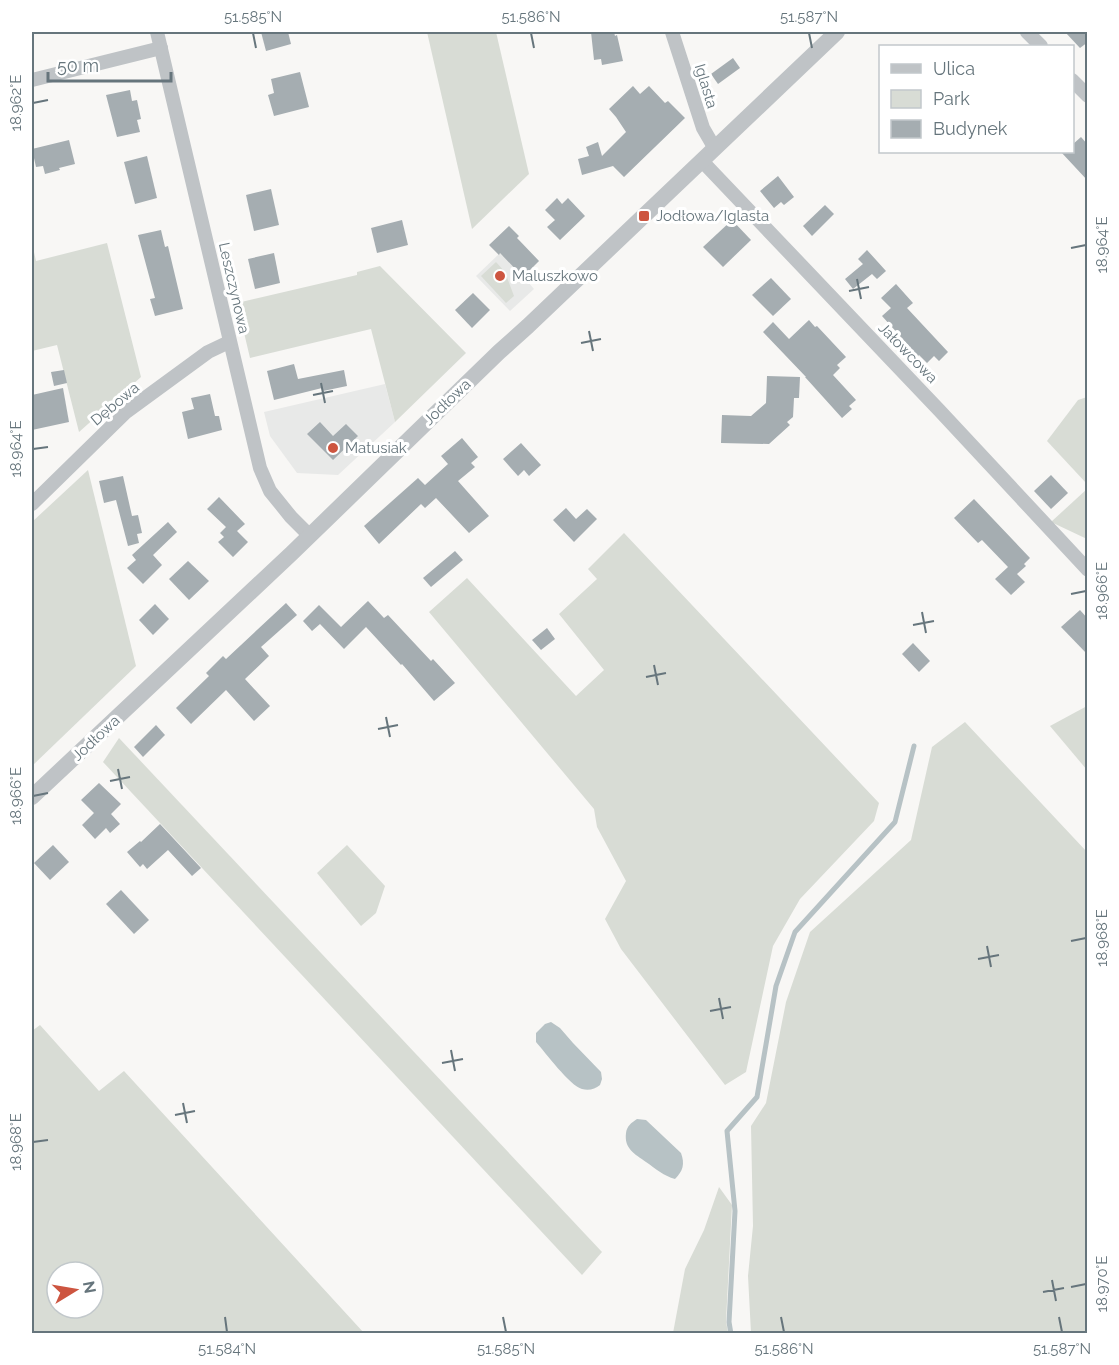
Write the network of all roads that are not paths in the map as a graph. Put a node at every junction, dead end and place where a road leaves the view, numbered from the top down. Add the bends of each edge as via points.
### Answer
1 (157, 32) edge
2 (672, 32) edge
3 (837, 32) edge
4 (1027, 32) edge
5 (1040, 45) edge
6 (160, 48) junction
7 (32, 80) edge
8 (1074, 82) edge
9 (1088, 96) edge
10 (714, 147) junction
11 (702, 161) junction
12 (230, 342) junction
13 (32, 504) edge
14 (310, 536) junction
15 (1088, 570) edge
16 (32, 797) edge

1 - 6 street, Leszczynowa
2 - 10 street, Iglasta via 703,128
3 - 10 street, Jodłowa
4 - 5 street
6 - 7 street
6 - 12 street, Leszczynowa
8 - 9 street
10 - 11 street, Jodłowa
11 - 14 street, Jodłowa
11 - 15 street, Jałowcowa
12 - 13 street, Dębowa via 208,352 126,412
12 - 14 street, Leszczynowa via 263,476 270,491
14 - 16 street, Jodłowa

